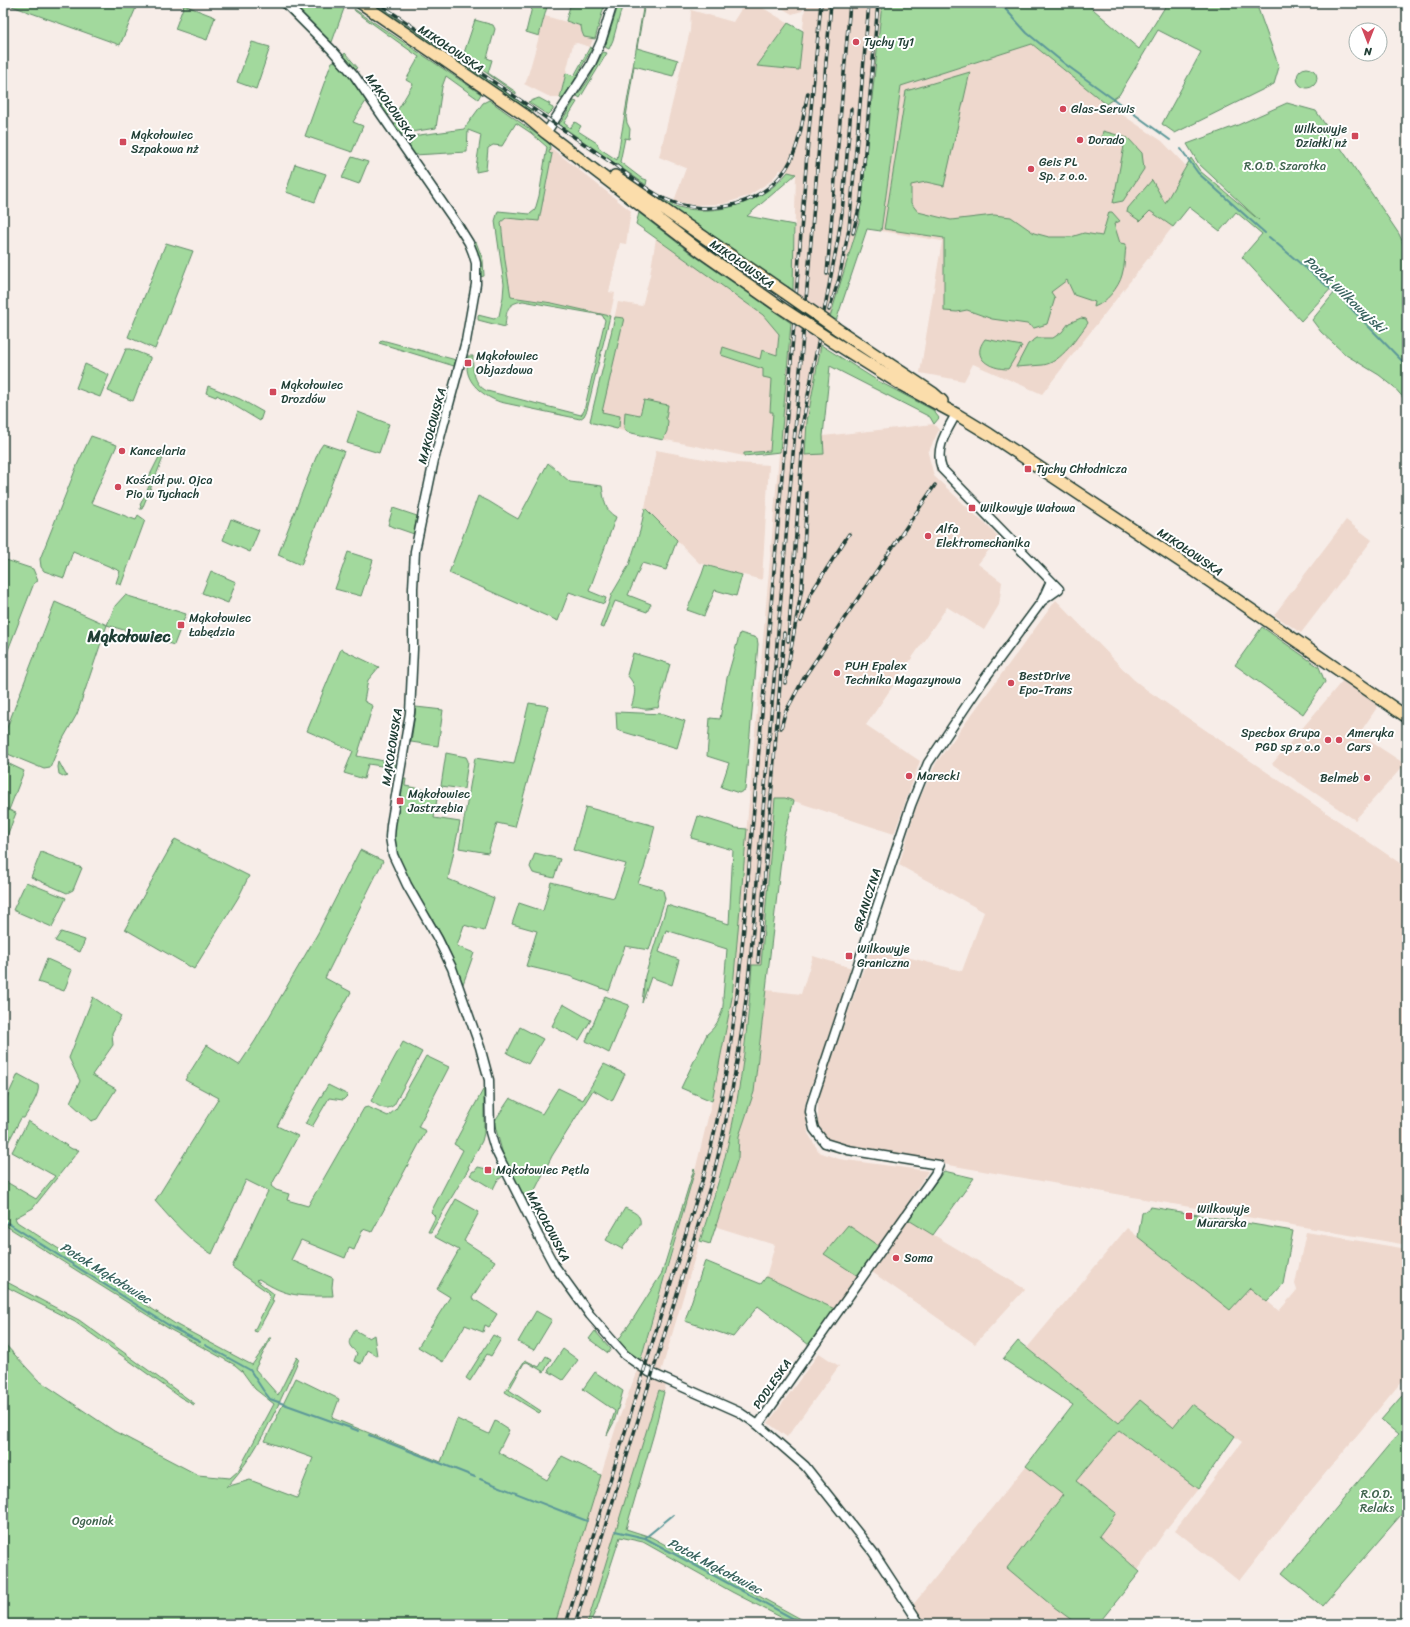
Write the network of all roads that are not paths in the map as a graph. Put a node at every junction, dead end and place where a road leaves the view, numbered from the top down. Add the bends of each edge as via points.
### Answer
1 (285, 3) edge
2 (361, 3) edge
3 (613, 3) edge
4 (548, 131) junction
5 (956, 414) junction
6 (1051, 581) junction
7 (1042, 601) junction
8 (1407, 716) edge
9 (938, 1165) joint
10 (758, 1425) junction
11 (920, 1624) edge

1 - 10 street, MĄKOŁOWSKA via 354,75 469,243 476,263 476,284 466,341 434,460 415,552 412,695 391,825 393,855 455,975 487,1072 492,1141 554,1265 601,1330 625,1355 649,1372 739,1412
2 - 4 main road, MIKOŁOWSKA
3 - 4 street via 601,42 590,66
4 - 5 main road, MIKOŁOWSKA, bridge via 933,393
4 - 5 main road, MIKOŁOWSKA, bridge via 700,252 832,342 902,386
5 - 6 street via 940,445 939,461 942,469
5 - 8 main road, MIKOŁOWSKA via 1183,563
6 - 7 street
6 - 7 street via 1058,589
7 - 9 street, GRANICZNA via 983,681 928,763 911,805 811,1105 814,1129 825,1143 848,1150
9 - 10 street, PODLESKA via 935,1174
10 - 11 street, PODLESKA via 805,1466 873,1552

